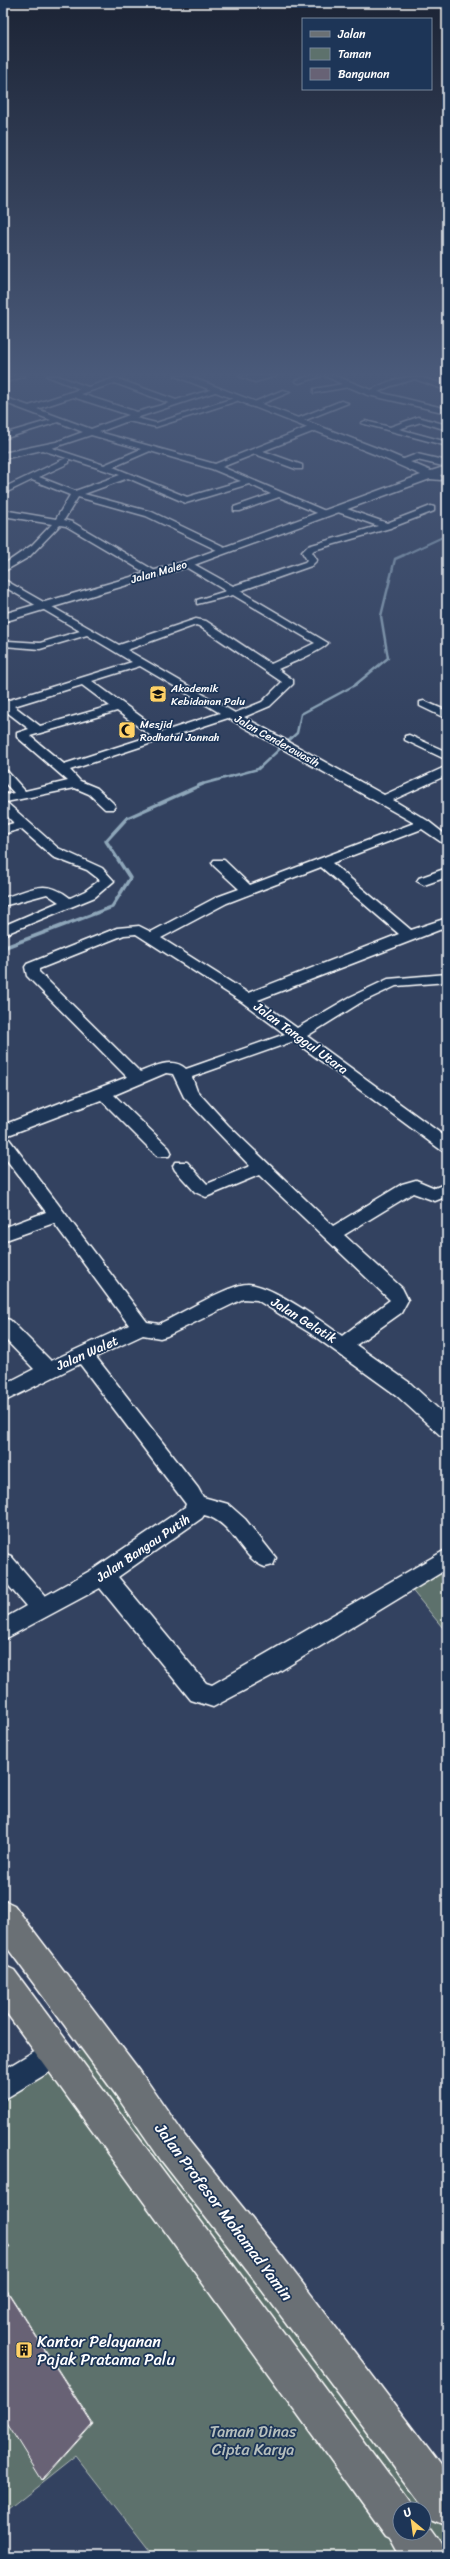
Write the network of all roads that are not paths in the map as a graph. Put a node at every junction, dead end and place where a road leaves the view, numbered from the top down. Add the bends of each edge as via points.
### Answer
1 (74, 495) edge
2 (80, 495) edge
3 (174, 495) edge
4 (204, 495) edge
5 (274, 495) edge
6 (282, 495) edge
7 (375, 495) edge
8 (237, 509) dead end
9 (338, 509) junction
10 (431, 509) dead end
11 (3, 513) edge
12 (325, 513) junction
13 (59, 522) junction
14 (387, 526) junction
15 (224, 550) junction
16 (187, 564) junction
17 (3, 569) edge
18 (154, 574) junction
19 (4, 583) edge
20 (234, 591) junction
21 (201, 602) dead end
22 (42, 605) junction
23 (3, 618) edge
24 (88, 632) junction
25 (8, 644) dead end
26 (118, 649) junction
27 (142, 662) junction
28 (270, 668) junction
29 (84, 681) junction
30 (424, 704) dead end
31 (4, 706) edge
32 (118, 707) junction
33 (232, 716) junction
34 (447, 716) edge
35 (38, 730) junction
36 (160, 736) junction
37 (409, 738) dead end
38 (447, 756) edge
39 (62, 769) junction
40 (447, 770) edge
41 (3, 774) edge
42 (74, 783) junction
43 (22, 795) junction
44 (3, 799) edge
45 (384, 800) junction
46 (3, 805) edge
47 (109, 806) dead end
48 (23, 824) junction
49 (424, 824) junction
50 (3, 830) edge
51 (447, 842) edge
52 (323, 862) junction
53 (219, 863) dead end
54 (447, 872) edge
55 (424, 881) dead end
56 (248, 890) junction
57 (3, 902) edge
58 (68, 903) junction
59 (447, 922) edge
60 (3, 931) edge
61 (157, 934) junction
62 (409, 935) junction
63 (447, 978) edge
64 (251, 997) junction
65 (297, 1035) junction
66 (183, 1075) junction
67 (138, 1079) junction
68 (103, 1093) junction
69 (3, 1131) edge
70 (3, 1143) edge
71 (447, 1146) edge
72 (163, 1152) dead end
73 (181, 1166) dead end
74 (261, 1168) junction
75 (447, 1189) edge
76 (56, 1214) junction
77 (333, 1234) junction
78 (3, 1235) edge
79 (3, 1324) edge
80 (141, 1328) junction
81 (342, 1345) junction
82 (84, 1355) junction
83 (48, 1371) junction
84 (3, 1394) edge
85 (447, 1429) edge
86 (196, 1504) junction
87 (265, 1558) dead end
88 (447, 1558) edge
89 (3, 1563) edge
90 (103, 1575) junction
91 (42, 1609) junction
92 (3, 1630) edge
93 (3, 1916) edge
94 (3, 1981) edge
95 (56, 2052) junction
96 (3, 2086) edge
97 (447, 2506) edge
98 (392, 2511) edge
99 (414, 2541) edge
100 (425, 2556) edge

1 - 13 street
2 - 15 street via 149,514
3 - 4 street via 182,499
5 - 8 street
6 - 12 street
7 - 9 street, Jalan Maleo
9 - 12 street, Jalan Maleo
9 - 14 street
10 - 14 street
11 - 13 street
12 - 15 street, Jalan Maleo
13 - 17 street via 36,546
13 - 18 street via 89,534
14 - 20 street via 312,548 306,552 312,560 308,564
15 - 16 street, Jalan Maleo
16 - 18 street, Jalan Maleo
16 - 20 street
18 - 22 street, Jalan Maleo
19 - 22 street, Jalan Cenderawasih
20 - 21 street
20 - 28 street via 323,643
22 - 23 street, Jalan Maleo
22 - 24 street, Jalan Cenderawasih
24 - 25 street via 40,646
24 - 26 street, Jalan Cenderawasih
26 - 27 street, Jalan Cenderawasih
26 - 28 street via 148,641 156,634 200,622
27 - 29 street
27 - 33 street, Jalan Cenderawasih
28 - 33 street via 289,682 266,704
29 - 31 street
29 - 32 street
30 - 34 street
31 - 35 street
32 - 35 street
32 - 36 street
33 - 36 street
33 - 45 street, Jalan Cenderawasih
35 - 39 street via 21,736
36 - 39 street
37 - 38 street
39 - 42 street
40 - 45 street
41 - 43 street
42 - 43 street
42 - 47 street via 93,791
43 - 44 street
45 - 49 street, Jalan Cenderawasih
46 - 48 street
48 - 50 street
48 - 58 street via 47,847 68,859 90,866 107,881 95,891
49 - 51 street, Jalan Cenderawasih
49 - 52 street
52 - 56 street
52 - 62 street
53 - 56 street
54 - 55 street
56 - 61 street via 222,900
57 - 58 street via 47,890 53,891
58 - 60 street
59 - 62 street
61 - 64 street, Jalan Tanggul Utara
61 - 67 street, Jalan Tanggul Utara via 127,930 58,955 30,970
62 - 64 street
63 - 65 street via 393,982 355,1000
64 - 65 street, Jalan Tanggul Utara
65 - 66 street
65 - 71 street, Jalan Tanggul Utara
66 - 67 street via 171,1067
66 - 74 street via 190,1093
67 - 68 street
68 - 69 street
68 - 72 street
70 - 76 street
73 - 74 street via 206,1191
74 - 77 street
75 - 77 street via 434,1195 416,1186 408,1188
76 - 78 street
76 - 80 street
77 - 81 street via 396,1293 399,1300 395,1308
79 - 83 street, Jalan Walet
80 - 81 street, Jalan Gelatik via 160,1331 248,1291 262,1294
80 - 82 street, Jalan Walet
81 - 85 street, Jalan Gelatik via 403,1389
82 - 83 street, Jalan Walet
82 - 86 street, Jalan Bangau Putih via 191,1494
83 - 84 street
86 - 87 street via 221,1510 238,1525
86 - 90 street, Jalan Bangau Putih via 195,1512 188,1518
88 - 90 street via 213,1696 198,1692
89 - 91 street
90 - 91 street, Jalan Bangau Putih
91 - 92 street, Jalan Bangau Putih
93 - 97 main road, Jalan Profesor Mohamad Yamin via 128,2083 173,2148 265,2264
94 - 95 main road
95 - 96 street
95 - 98 main road
99 - 100 main road

